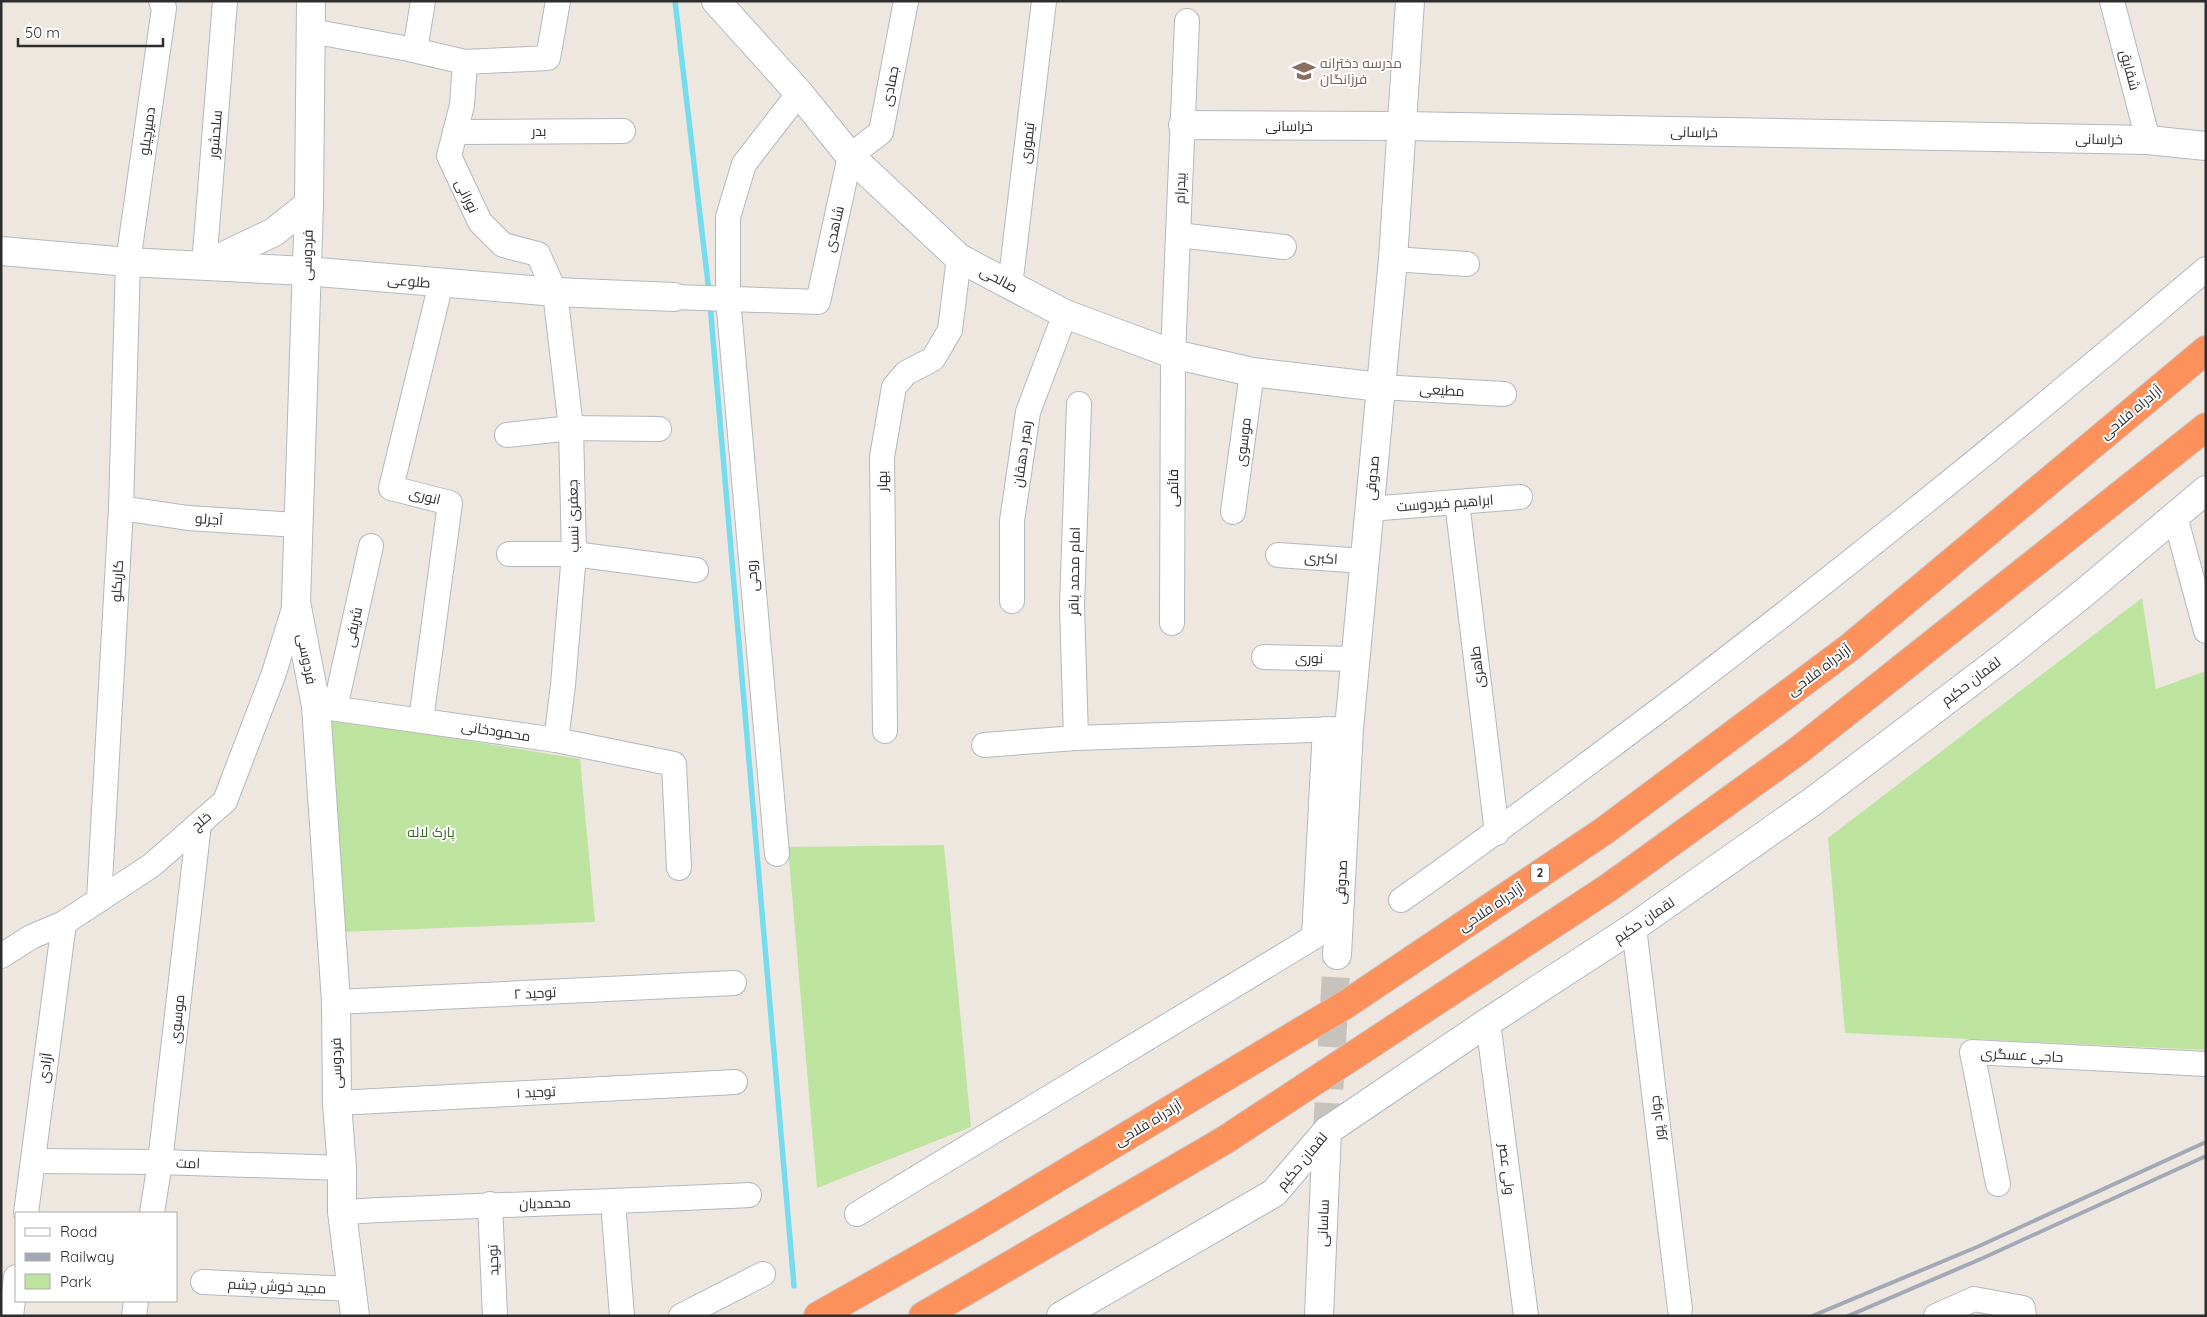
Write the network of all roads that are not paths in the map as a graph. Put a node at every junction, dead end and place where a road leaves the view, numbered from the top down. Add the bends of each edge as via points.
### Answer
1 (162, 1) edge
2 (225, 1) edge
3 (311, 1) edge
4 (423, 1) edge
5 (558, 1) edge
6 (716, 1) edge
7 (906, 1) edge
8 (1044, 1) edge
9 (1410, 1) edge
10 (2112, 1) edge
11 (1187, 21) dead end
12 (311, 31) junction
13 (415, 50) junction
14 (465, 62) junction
15 (799, 93) junction
16 (1183, 125) junction
17 (1403, 126) junction
18 (623, 130) dead end
19 (455, 132) junction
20 (2148, 140) junction
21 (2206, 146) edge
22 (850, 156) junction
23 (309, 204) junction
24 (1178, 236) junction
25 (1284, 247) dead end
26 (1, 251) edge
27 (959, 258) junction
28 (1393, 259) junction
29 (128, 262) junction
30 (1467, 264) dead end
31 (204, 266) junction
32 (2206, 269) edge
33 (306, 272) junction
34 (441, 283) junction
35 (1010, 286) junction
36 (555, 292) junction
37 (674, 297) joint
38 (728, 298) junction
39 (818, 302) joint
40 (1065, 314) junction
41 (2206, 350) edge
42 (1174, 354) junction
43 (1252, 372) junction
44 (1380, 387) junction
45 (1504, 394) dead end
46 (1079, 404) dead end
47 (2206, 427) edge
48 (571, 428) junction
49 (660, 429) dead end
50 (508, 435) dead end
51 (2206, 490) edge
52 (1520, 497) dead end
53 (1457, 502) junction
54 (121, 508) junction
55 (1369, 509) junction
56 (1233, 512) dead end
57 (2176, 516) junction
58 (297, 525) junction
59 (371, 546) dead end
60 (509, 554) dead end
61 (574, 554) junction
62 (1278, 555) dead end
63 (1364, 560) junction
64 (696, 570) dead end
65 (1012, 601) dead end
66 (296, 602) junction
67 (1172, 622) dead end
68 (2206, 630) edge
69 (1264, 657) dead end
70 (1355, 659) junction
71 (326, 707) junction
72 (421, 720) junction
73 (1337, 729) junction
74 (886, 731) dead end
75 (1076, 738) junction
76 (556, 740) junction
77 (984, 746) dead end
78 (199, 824) junction
79 (1497, 833) junction
80 (777, 854) dead end
81 (679, 868) dead end
82 (99, 900) junction
83 (1401, 900) dead end
84 (64, 923) junction
85 (1634, 927) junction
86 (1337, 955) tunnel mouth
87 (1, 956) edge
88 (734, 983) dead end
89 (336, 1002) junction
90 (1488, 1022) junction
91 (2206, 1064) edge
92 (735, 1082) dead end
93 (337, 1103) junction
94 (1327, 1130) junction
95 (33, 1161) junction
96 (160, 1162) junction
97 (342, 1168) junction
98 (1998, 1184) dead end
99 (749, 1195) dead end
100 (613, 1202) junction
101 (490, 1204) junction
102 (26, 1212) edge
103 (152, 1212) edge
104 (342, 1212) junction
105 (858, 1214) dead end
106 (762, 1274) dead end
107 (203, 1282) dead end
108 (15, 1285) edge
109 (352, 1289) junction
110 (136, 1302) edge
111 (1680, 1309) dead end
112 (2024, 1312) edge
113 (11, 1316) edge
114 (134, 1316) edge
115 (355, 1316) edge
116 (495, 1316) edge
117 (622, 1316) edge
118 (681, 1316) edge
119 (818, 1316) edge
120 (923, 1316) edge
121 (1061, 1316) edge
122 (1319, 1316) edge
123 (1526, 1316) edge
124 (1936, 1316) edge

1 - 29 street, دمیرچیلو via 164,8
2 - 31 street, سلحشور
3 - 12 street, فردوسی
4 - 13 street
5 - 14 street via 548,58
6 - 15 street, صالحی
7 - 22 street, جمادی via 880,132
8 - 35 street, تیموری
9 - 17 street, صدوقی
10 - 20 street, شقایق
11 - 16 street, بیدرام
12 - 13 street
12 - 23 street, فردوسی
13 - 14 street
14 - 19 street, نورانی via 462,105
15 - 22 street, صالحی
15 - 38 street, روحی via 744,164 728,217
16 - 17 street, خراسانی
16 - 24 street, بیدرام
17 - 20 street, خراسانی
17 - 28 street, صدوقی
18 - 19 street, بدر
19 - 36 street, نورانی via 448,156 480,222 503,245 538,254
20 - 21 street, خراسانی
22 - 27 street, صالحی
22 - 39 street, شاهدی
23 - 31 street via 274,232
23 - 33 street, فردوسی
24 - 25 street
24 - 42 street, بیدرام
26 - 29 street, طلوعی
27 - 35 street, صالحی
27 - 74 street, بهار via 950,330 933,359 906,373 894,386 882,457
28 - 30 street
28 - 44 street, صدوقی
29 - 31 street, طلوعی
29 - 54 street, کاریکلو
31 - 33 street, طلوعی
32 - 79 street via 2061,393 1780,618
33 - 34 street, طلوعی
33 - 58 street, فردوسی
34 - 36 street, طلوعی
34 - 72 street, انوری via 391,488 450,503
35 - 40 street, صالحی
36 - 37 street, طلوعی
36 - 48 street, جعفری نسب
37 - 38 street, طلوعی
38 - 39 street, طلوعی
38 - 80 street, روحی
40 - 42 street, صالحی
40 - 65 street, رهبر دهقان via 1028,412 1012,521
41 - 119 highway, آزادراه فلاحی / 2 via 1849,648 1604,831 1345,1004 977,1226
42 - 43 street, صالحی
42 - 67 street, قائمی
43 - 44 street, صالحی
43 - 56 street, موسوی
44 - 45 street, مطیعی
44 - 55 street, صدوقی
46 - 75 street, امام محمد باقر via 1072,606
47 - 120 highway via 1799,750 1608,888 1225,1140
48 - 49 street
48 - 50 street
48 - 61 street, جعفری نسب
51 - 57 street, لقمان حکیم
52 - 53 street, ابراهیم خیردوست
53 - 55 street, ابراهیم خیردوست
53 - 79 street, طاهری
54 - 58 street, آجرلو via 188,518
54 - 82 street, کاریکلو
55 - 63 street, صدوقی
57 - 68 street
57 - 85 street, لقمان حکیم via 2085,592 1812,802
58 - 66 street, فردوسی
59 - 71 street, شریفی
60 - 61 street
61 - 64 street
61 - 76 street, جعفری نسب
62 - 63 street, اکبری
63 - 70 street, صدوقی
66 - 71 street, فردوسی
66 - 78 street, خلج via 274,673 225,801
69 - 70 street, نوری
70 - 73 street, صدوقی
71 - 72 street, محمودخانی
71 - 89 street, فردوسی
72 - 76 street, محمودخانی
73 - 75 street
73 - 86 street, صدوقی
73 - 105 street via 1314,937
75 - 77 street
76 - 81 street, محمودخانی via 674,764
78 - 82 street, خلج via 152,865
78 - 96 street, موسوی
79 - 83 street
82 - 84 street, خلج
84 - 87 street, خلج via 31,937
84 - 95 street, آزادی
85 - 90 street, لقمان حکیم
85 - 111 street, جواد پور
88 - 89 street, توحید ۲
89 - 93 street, فردوسی
90 - 94 street, لقمان حکیم
90 - 123 street, ولی عصر
91 - 98 street, حاجی عسگری via 1972,1052
92 - 93 street, توحید ۱
93 - 97 street, فردوسی
94 - 121 street, لقمان حکیم via 1274,1193
94 - 122 street, ساسانی
95 - 96 street, امت
95 - 102 street, آزادی
96 - 97 street, امت
96 - 103 street, موسوی
97 - 104 street, فردوسی
99 - 100 street, محمدیان
100 - 101 street, محمدیان
100 - 117 street
101 - 104 street, محمدیان
101 - 116 street, توحید
104 - 109 street, فردوسی
106 - 118 street
107 - 109 street, مجید خوش چشم
108 - 113 street
109 - 115 street, فردوسی
110 - 114 street
112 - 124 street via 1974,1299

